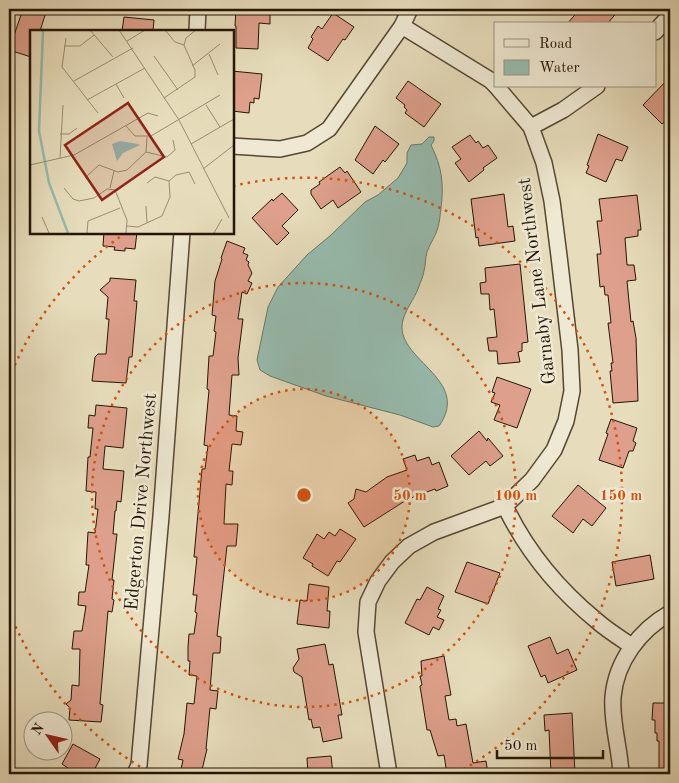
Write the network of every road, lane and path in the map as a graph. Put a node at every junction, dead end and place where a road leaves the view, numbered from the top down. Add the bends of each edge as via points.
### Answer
1 (198, 9) edge
2 (410, 9) edge
3 (670, 15) edge
4 (402, 26) junction
5 (197, 30) edge
6 (656, 31) edge
7 (494, 84) edge
8 (498, 88) edge
9 (594, 88) edge
10 (531, 127) junction
11 (234, 146) edge
12 (182, 234) edge
13 (505, 506) junction
14 (670, 613) edge
15 (632, 646) junction
16 (136, 774) edge
17 (389, 774) edge
18 (621, 774) edge

1 - 5 street
2 - 4 street
3 - 6 street
4 - 7 street, Garnaby Lane Northwest
4 - 11 street via 329,129 307,143 280,149
8 - 10 street, Garnaby Lane Northwest
9 - 10 street
10 - 13 street, Garnaby Lane Northwest via 544,163 552,201 572,391 566,421 554,450 532,480
12 - 16 street, Edgerton Drive Northwest via 162,516
13 - 15 street via 514,526 556,582 598,622
13 - 17 street, Garnaby Lane Northwest via 434,532 409,546 378,581 368,602 366,632
14 - 15 street via 658,620
15 - 18 street via 618,672 613,696

